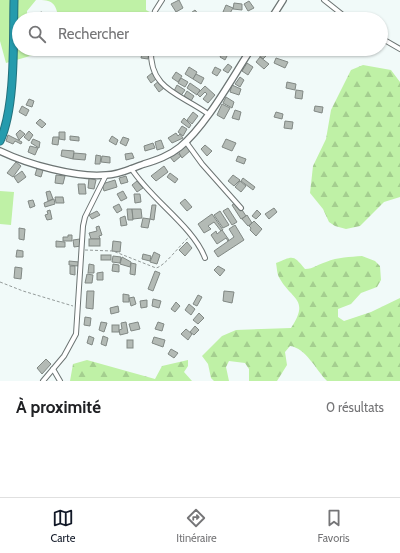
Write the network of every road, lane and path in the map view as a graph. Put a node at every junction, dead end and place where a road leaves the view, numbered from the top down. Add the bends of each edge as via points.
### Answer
1 (14, 0) edge
2 (162, 0) edge
3 (283, 0) edge
4 (324, 0) edge
5 (13, 12) edge
6 (155, 12) edge
7 (275, 12) edge
8 (339, 12) edge
9 (12, 42) edge
10 (388, 42) edge
11 (400, 48) edge
12 (152, 56) edge
13 (246, 56) edge
14 (208, 114) junction
15 (0, 141) edge
16 (186, 142) junction
17 (0, 151) edge
18 (131, 168) junction
19 (106, 176) junction
20 (241, 208) dead end
21 (192, 237) junction
22 (82, 250) junction
23 (205, 258) dead end
24 (0, 282) edge
25 (79, 308) junction
26 (53, 369) junction
27 (43, 381) edge
28 (60, 381) edge

1 - 5 highway
2 - 6 street
3 - 7 street
4 - 8 street
9 - 15 highway via 9,106
10 - 11 street
12 - 14 street via 153,71 163,84 175,95
13 - 14 street
14 - 16 street
16 - 18 street via 172,153
16 - 20 street
17 - 19 street via 54,169
18 - 19 street
18 - 21 street via 143,186
19 - 22 street via 85,217
21 - 22 path via 156,268 113,251
21 - 23 street
22 - 25 street
24 - 25 path
25 - 26 street via 74,338
26 - 27 street
26 - 28 street

